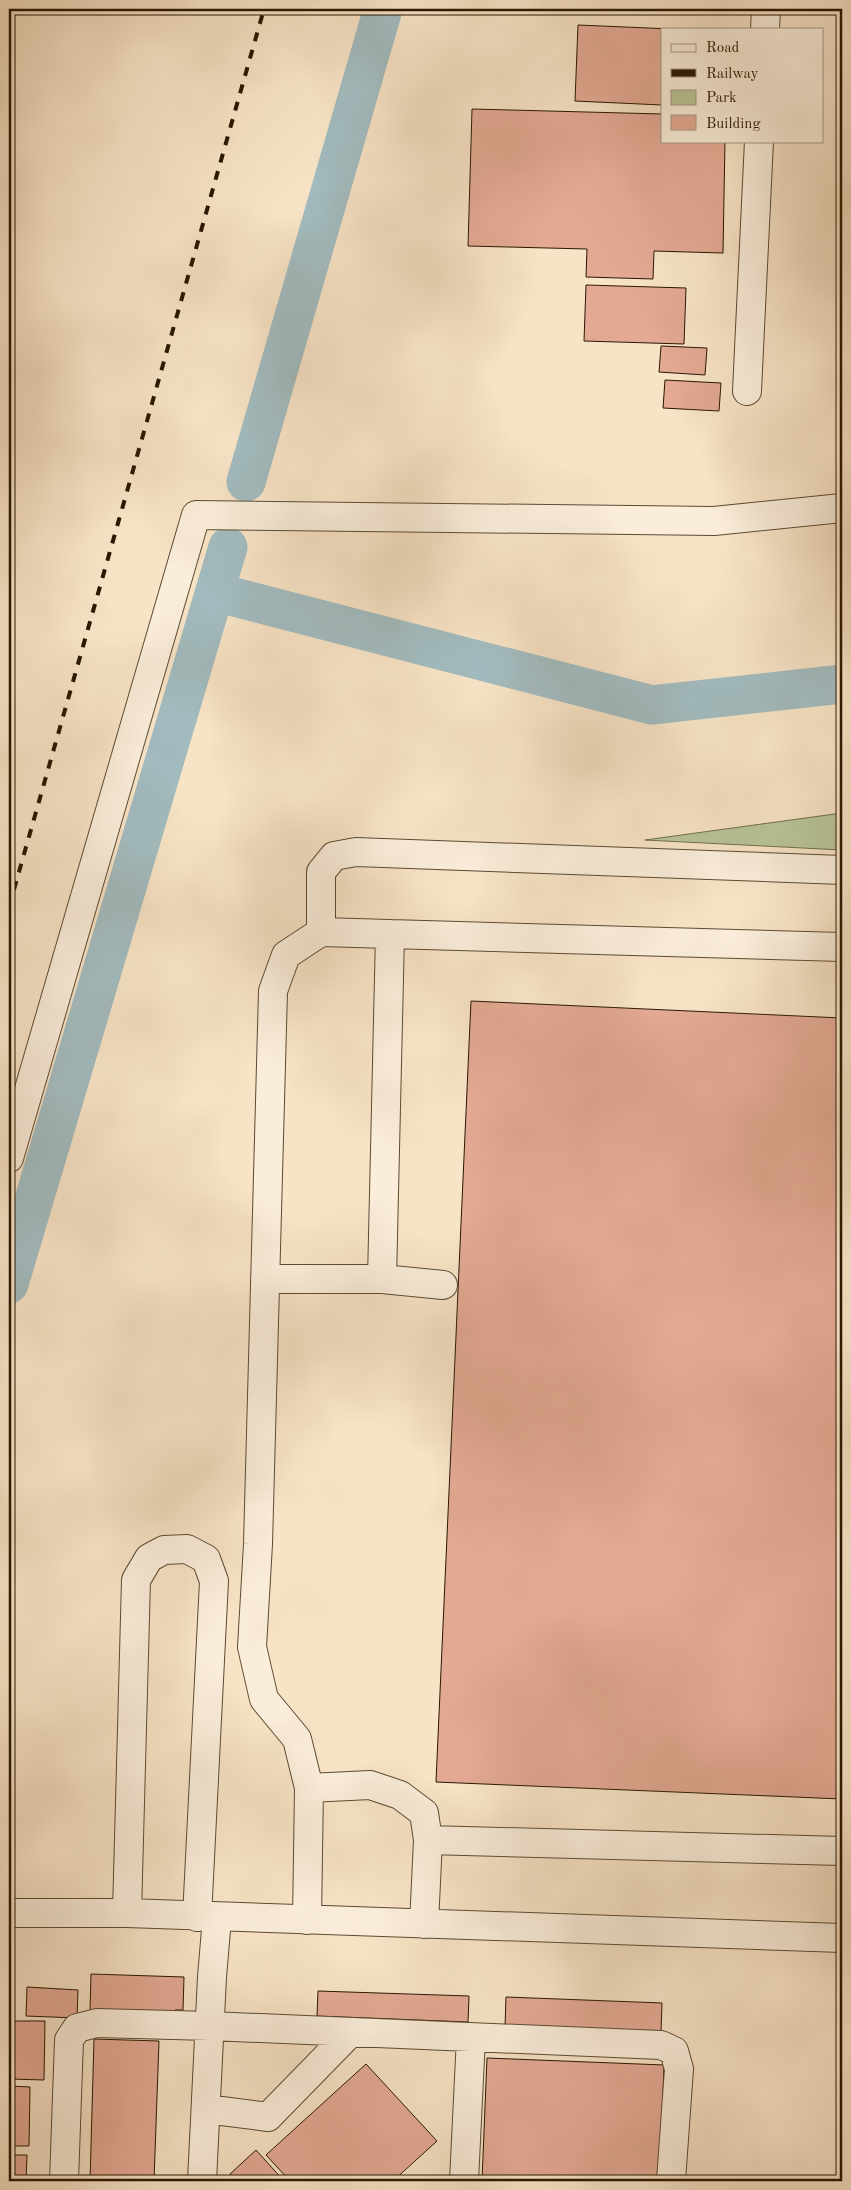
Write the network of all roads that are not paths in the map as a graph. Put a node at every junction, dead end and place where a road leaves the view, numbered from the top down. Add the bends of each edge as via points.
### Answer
1 (766, 9) edge
2 (765, 28) edge
3 (759, 142) edge
4 (747, 391) dead end
5 (842, 508) edge
6 (842, 870) edge
7 (321, 932) junction
8 (390, 934) junction
9 (842, 948) edge
10 (9, 1158) edge
11 (265, 1279) junction
12 (382, 1279) junction
13 (444, 1285) dead end
14 (309, 1788) junction
15 (428, 1840) junction
16 (842, 1851) edge
17 (9, 1913) edge
18 (127, 1914) junction
19 (207, 1917) junction
20 (306, 1920) junction
21 (424, 1924) junction
22 (842, 1938) edge
23 (210, 2026) junction
24 (351, 2032) junction
25 (471, 2037) junction
26 (206, 2109) junction
27 (64, 2181) edge
28 (202, 2181) edge
29 (464, 2181) edge
30 (672, 2181) edge

1 - 2 street
3 - 4 street
5 - 10 street via 714,521 196,515
6 - 7 street via 356,852 334,856 321,872
7 - 8 street
7 - 11 street via 286,955 273,991
8 - 9 street
8 - 12 street
11 - 12 street
11 - 14 street via 252,1647 264,1700 297,1739
12 - 13 street
14 - 15 street via 370,1785 400,1795 424,1813
14 - 20 street
15 - 16 street
15 - 21 street
17 - 18 street
18 - 19 street
18 - 19 street via 136,1580 148,1558 164,1550 187,1549 206,1559 214,1581
19 - 20 street
19 - 23 street
20 - 21 street
21 - 22 street
23 - 24 street
23 - 26 street
23 - 27 street via 97,2023 77,2028 69,2040
24 - 25 street
24 - 26 street via 268,2117
25 - 29 street
25 - 30 street via 661,2045 674,2051 679,2069
26 - 28 street

